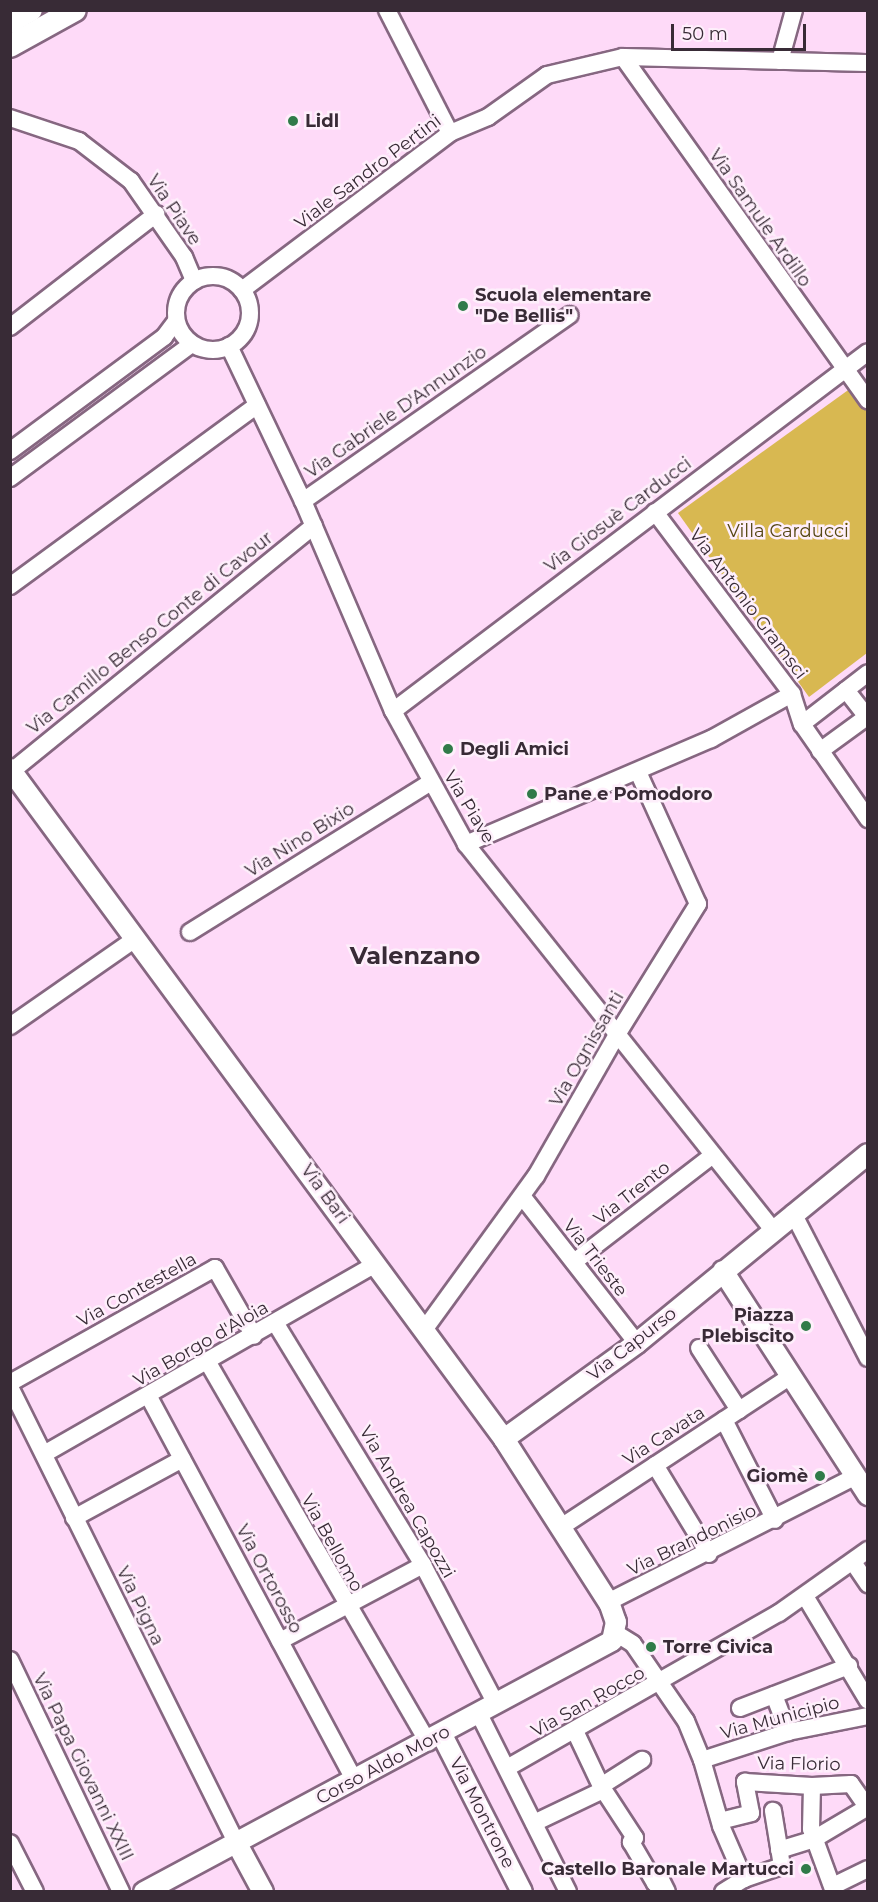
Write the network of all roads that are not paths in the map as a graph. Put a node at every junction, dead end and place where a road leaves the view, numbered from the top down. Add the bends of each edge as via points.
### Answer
1 (31, 10) edge
2 (75, 10) edge
3 (387, 10) edge
4 (794, 10) edge
5 (10, 22) edge
6 (10, 46) edge
7 (623, 57) junction
8 (780, 61) junction
9 (867, 63) edge
10 (14, 115) edge
11 (450, 132) junction
12 (156, 214) junction
13 (194, 280) junction
14 (242, 290) junction
15 (570, 315) dead end
16 (176, 321) junction
17 (10, 327) edge
18 (192, 344) junction
19 (229, 346) junction
20 (867, 352) edge
21 (843, 370) junction
22 (867, 400) edge
23 (257, 405) junction
24 (10, 451) edge
25 (10, 478) edge
26 (303, 501) junction
27 (655, 512) junction
28 (314, 526) junction
29 (10, 586) edge
30 (867, 674) edge
31 (846, 690) junction
32 (792, 694) junction
33 (393, 711) junction
34 (867, 716) edge
35 (802, 724) junction
36 (820, 751) junction
37 (11, 770) edge
38 (638, 772) junction
39 (432, 782) junction
40 (867, 819) edge
41 (466, 844) junction
42 (190, 932) dead end
43 (135, 939) junction
44 (10, 1026) edge
45 (618, 1033) junction
46 (867, 1154) edge
47 (713, 1155) junction
48 (522, 1196) junction
49 (793, 1213) junction
50 (772, 1229) junction
51 (574, 1262) junction
52 (376, 1264) junction
53 (723, 1271) junction
54 (276, 1324) junction
55 (424, 1330) junction
56 (254, 1336) junction
57 (636, 1343) junction
58 (699, 1348) dead end
59 (867, 1358) edge
60 (207, 1361) junction
61 (789, 1377) junction
62 (10, 1385) edge
63 (149, 1397) junction
64 (740, 1410) junction
65 (724, 1420) junction
66 (504, 1439) junction
67 (44, 1454) junction
68 (182, 1459) junction
69 (655, 1465) junction
70 (856, 1476) junction
71 (867, 1495) edge
72 (74, 1518) junction
73 (775, 1520) junction
74 (561, 1527) junction
75 (867, 1550) edge
76 (710, 1554) junction
77 (853, 1562) junction
78 (423, 1565) junction
79 (867, 1584) edge
80 (805, 1596) junction
81 (608, 1602) junction
82 (345, 1606) junction
83 (614, 1632) junction
84 (280, 1641) junction
85 (10, 1660) edge
86 (849, 1666) junction
87 (658, 1685) junction
88 (774, 1695) junction
89 (867, 1701) edge
90 (740, 1708) dead end
91 (488, 1709) junction
92 (867, 1716) edge
93 (575, 1731) junction
94 (788, 1732) junction
95 (435, 1739) junction
96 (642, 1760) dead end
97 (702, 1760) junction
98 (507, 1768) junction
99 (355, 1781) junction
100 (812, 1786) junction
101 (602, 1788) junction
102 (867, 1808) edge
103 (772, 1811) dead end
104 (720, 1821) junction
105 (534, 1823) junction
106 (814, 1839) junction
107 (236, 1842) junction
108 (10, 1843) edge
109 (779, 1850) junction
110 (867, 1869) edge
111 (744, 1879) junction
112 (833, 1889) edge
113 (35, 1892) edge
114 (121, 1892) edge
115 (144, 1892) edge
116 (263, 1892) edge
117 (522, 1892) edge
118 (568, 1892) edge
119 (667, 1892) edge
120 (723, 1892) edge

1 - 5 main road
2 - 6 main road
3 - 11 street
4 - 8 street
7 - 8 street, Viale Sandro Pertini
7 - 11 street, Viale Sandro Pertini via 548,75 488,117
7 - 21 street, Via Samule Ardillo
8 - 9 street, Viale Sandro Pertini
10 - 12 street, Via Piave via 79,141 131,181
11 - 14 street, Viale Sandro Pertini
12 - 13 street, Via Piave
12 - 17 street
13 - 14 street via 215,276
13 - 16 street via 178,298
14 - 19 street via 250,310 249,321 238,340
15 - 26 street, Via Gabriele D'Annunzio
16 - 18 street
16 - 24 street via 164,337
18 - 19 street via 210,349
18 - 25 street
19 - 23 street, Via Piave
20 - 21 street, Via Giosuè Carducci
21 - 22 street, Via Samule Ardillo
21 - 27 street, Via Giosuè Carducci
23 - 26 street, Via Piave
23 - 29 street
26 - 28 street, Via Piave
27 - 32 street, Via Antonio Gramsci
27 - 33 street, Via Giosuè Carducci
28 - 33 street, Via Piave
28 - 37 street, Via Camillo Benso Conte di Cavour
30 - 31 street
31 - 34 street
31 - 35 street
32 - 35 street, Via Antonio Gramsci
32 - 38 street via 711,739
33 - 39 street, Via Piave
34 - 36 street
35 - 36 street, Via Antonio Gramsci
36 - 40 street, Via Antonio Gramsci
37 - 43 street, Via Bari
38 - 41 street
38 - 45 street, Via Ognissanti via 698,904
39 - 41 street, Via Piave
39 - 42 street, Via Nino Bixio
41 - 45 street, Via Piave
43 - 44 street
43 - 52 street, Via Bari
45 - 47 street, Via Piave
45 - 48 street, Via Ognissanti
46 - 49 street, Via Capurso
47 - 50 street, Via Piave
47 - 51 street, Via Trento
48 - 51 street, Via Trieste
48 - 55 street, Via Ognissanti
49 - 50 street, Via Capurso
49 - 59 street
50 - 53 street, Via Capurso
51 - 57 street, Via Trieste
52 - 54 street, Via Borgo d'Aloia
52 - 55 street, Via Bari
53 - 57 street, Via Capurso
53 - 61 street
54 - 56 street, Via Borgo d'Aloia
54 - 78 street, Via Andrea Capozzi
55 - 66 street, Via Bari
56 - 60 street, Via Borgo d'Aloia
56 - 62 street, Via Contestella via 215,1268
57 - 66 street, Via Capurso
58 - 64 street
60 - 63 street, Via Borgo d'Aloia
60 - 82 street, Via Bellomo
61 - 64 street, Via Cavata
61 - 70 street
62 - 67 street, Via Pigna
63 - 67 street, Via Borgo d'Aloia
63 - 68 street, Via Ortorosso
64 - 65 street, Via Cavata
65 - 69 street, Via Cavata
65 - 73 street
66 - 74 street, Via Bari
67 - 72 street, Via Pigna
68 - 72 street
68 - 84 street, Via Ortorosso
69 - 74 street, Via Cavata
69 - 76 street
70 - 71 street
70 - 73 street, Via Brandonisio
72 - 107 street, Via Pigna
73 - 76 street, Via Brandonisio
74 - 81 street, Via Bari
75 - 77 street, Via San Rocco
76 - 81 street, Via Brandonisio
77 - 79 street
77 - 80 street, Via San Rocco
78 - 82 street
78 - 91 street, Via Andrea Capozzi
80 - 86 street
80 - 87 street, Via San Rocco
81 - 83 street, Via Bari via 616,1622
82 - 84 street
82 - 95 street, Via Bellomo
83 - 87 street via 633,1644
83 - 91 street, Corso Aldo Moro via 612,1641
84 - 99 street, Via Ortorosso
85 - 114 street, Via Papa Giovanni XXIII
86 - 88 street
86 - 89 street
87 - 93 street, Via San Rocco
87 - 97 street via 686,1720
88 - 90 street
88 - 94 street
91 - 95 street, Corso Aldo Moro
91 - 98 street, Via Andrea Capozzi
92 - 94 street, Via Municipio
93 - 98 street, Via San Rocco
93 - 101 street
94 - 97 street, Via Municipio
95 - 99 street, Corso Aldo Moro
95 - 117 street, Via Montrone
96 - 101 street
97 - 104 street
98 - 105 street, Via Andrea Capozzi
99 - 107 street, Corso Aldo Moro
100 - 102 street, Via Florio via 851,1784
100 - 104 street, Via Florio via 745,1782 751,1813
100 - 106 street
101 - 105 street
101 - 119 street via 635,1838 631,1842 656,1883 661,1880
102 - 106 street
103 - 109 street
104 - 111 street
105 - 118 street, Via Andrea Capozzi
106 - 109 street
106 - 112 street
107 - 115 street, Corso Aldo Moro
107 - 116 street
108 - 113 street
109 - 111 street via 782,1866
110 - 112 street
111 - 120 street

